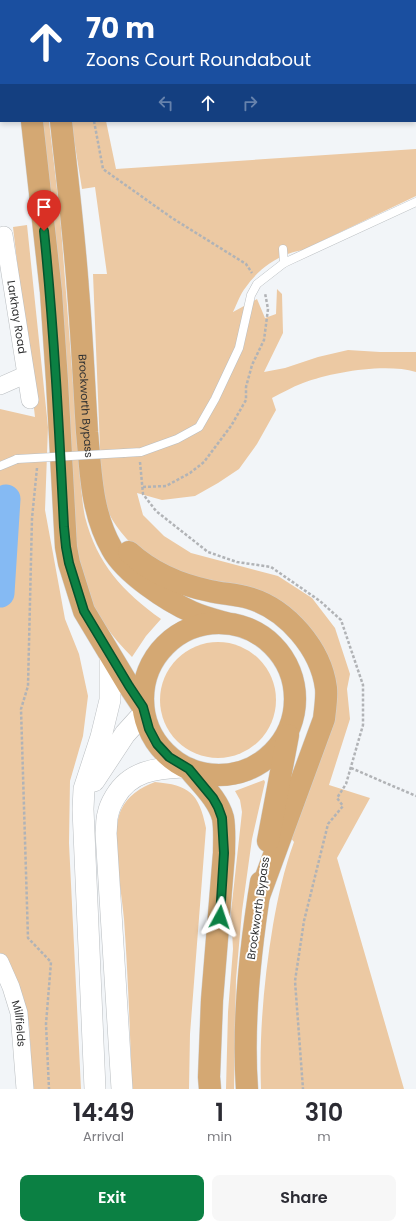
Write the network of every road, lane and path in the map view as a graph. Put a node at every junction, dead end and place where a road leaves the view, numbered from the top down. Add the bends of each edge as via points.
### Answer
1 (32, 122) edge
2 (61, 122) edge
3 (94, 122) edge
4 (416, 202) edge
5 (4, 235) dead end
6 (283, 249) dead end
7 (284, 263) junction
8 (257, 284) junction
9 (25, 375) junction
10 (0, 386) edge
11 (30, 400) dead end
12 (37, 458) junction
13 (0, 466) edge
14 (142, 487) dead end
15 (102, 527) junction
16 (226, 623) junction
17 (110, 655) junction
18 (143, 710) junction
19 (289, 730) junction
20 (186, 768) junction
21 (351, 768) dead end
22 (416, 796) edge
23 (83, 809) junction
24 (259, 896) junction
25 (0, 962) edge
26 (25, 1089) edge
27 (49, 1089) edge
28 (95, 1089) edge
29 (122, 1089) edge
30 (210, 1089) edge
31 (247, 1089) edge

1 - 17 highway via 51,300 66,547 84,611
2 - 15 highway, Brockworth Bypass via 72,219 92,486
3 - 8 path via 103,169 172,218 246,264
4 - 7 lane
5 - 9 street, Larkhay Road
6 - 7 lane
7 - 8 lane
8 - 12 lane, bridge via 251,295 238,348 199,427 177,439 141,452
8 - 14 path via 264,290 268,309 264,340 252,365 246,387 246,400 231,426 204,462 166,486
9 - 10 street
9 - 11 street, Larkhay Road
12 - 13 lane, bridge via 17,459
12 - 27 path via 32,518 28,686 21,709 28,938 51,962 46,1024
15 - 16 highway, Brockworth Bypass via 119,559 153,589 192,612
15 - 24 highway via 138,561 166,576 198,588 250,598 278,612 302,635 317,659 326,688 324,719
16 - 18 highway via 204,624 183,632 165,645 151,664 144,685
16 - 19 highway, Brockworth Bypass via 254,631 266,639 285,661 291,674 295,702
17 - 18 highway
17 - 23 street via 110,700 84,789
18 - 20 highway via 157,744 169,757
18 - 23 street via 100,770
19 - 20 highway via 276,750 258,765 236,774 212,775
19 - 24 highway, Brockworth Bypass
20 - 29 street via 159,768 136,776 118,791 108,814 106,833
20 - 30 highway via 213,798 222,818 224,834 212,1000
21 - 22 path
23 - 28 street
24 - 31 highway, Brockworth Bypass via 249,976 245,1061
25 - 26 street, Millfields via 19,1012

